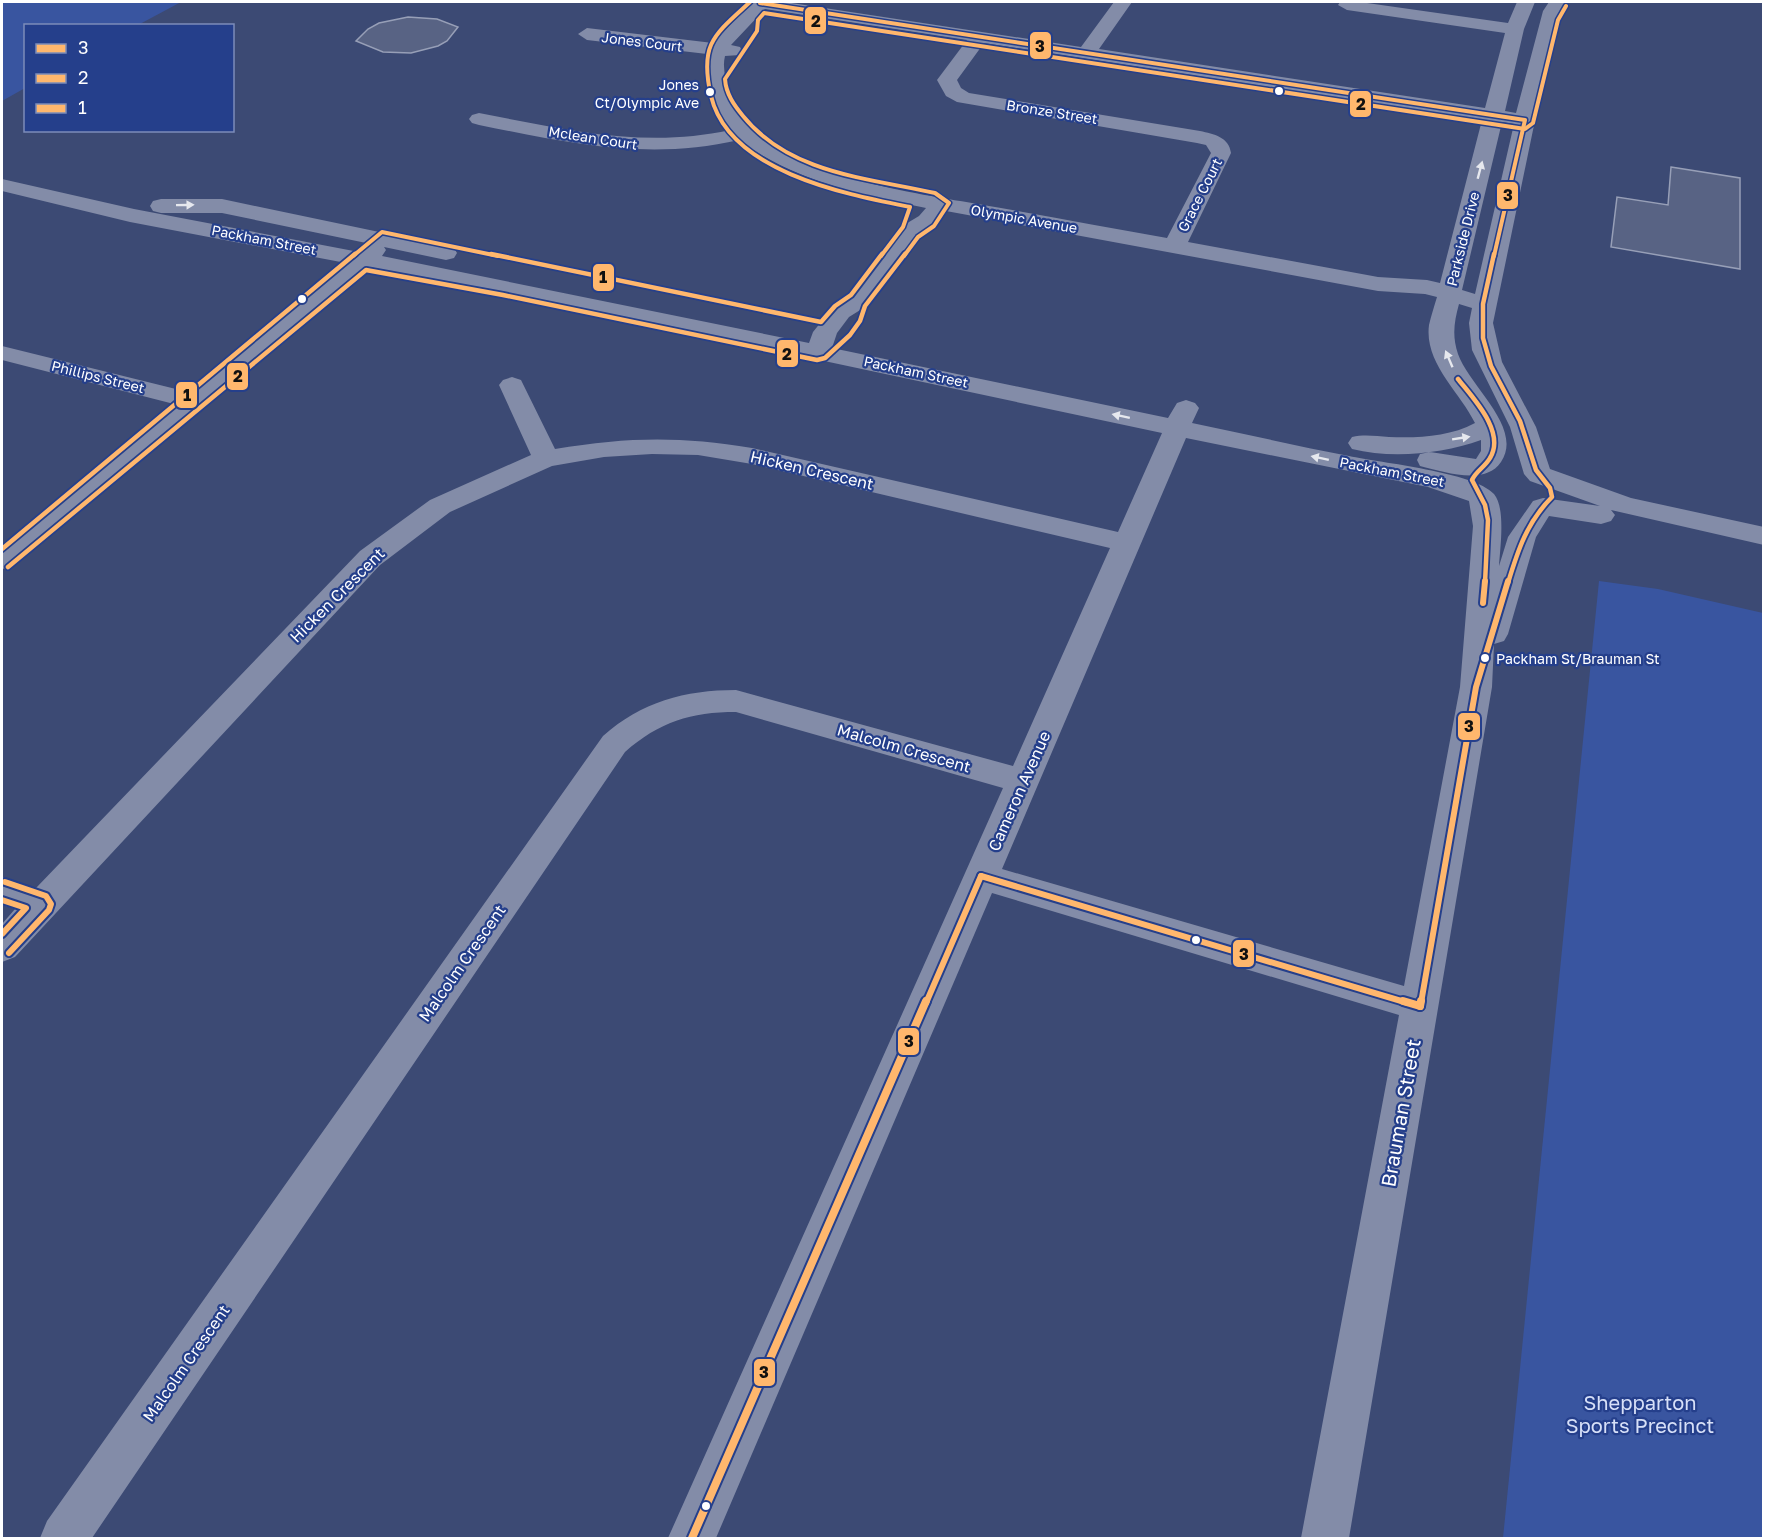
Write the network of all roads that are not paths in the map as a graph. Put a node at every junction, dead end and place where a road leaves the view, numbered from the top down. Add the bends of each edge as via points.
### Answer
1 (1123, 2) edge
2 (1526, 2) edge
3 (1558, 2) edge
4 (1342, 6) edge
5 (757, 7) edge
6 (1515, 29) junction
7 (587, 34) dead end
8 (978, 38) junction
9 (726, 51) junction
10 (1087, 52) junction
11 (1504, 73) junction
12 (1534, 77) junction
13 (1495, 116) junction
14 (479, 119) dead end
15 (1525, 120) junction
16 (743, 133) junction
17 (1217, 143) joint
18 (2, 185) edge
19 (932, 203) junction
20 (105, 207) junction
21 (385, 241) junction
22 (1174, 247) junction
23 (363, 260) junction
24 (1448, 297) junction
25 (1483, 304) junction
26 (828, 339) junction
27 (2, 353) edge
28 (512, 385) dead end
29 (194, 401) junction
30 (1182, 417) junction
31 (1489, 426) junction
32 (1361, 443) junction
33 (546, 459) junction
34 (1483, 467) junction
35 (1539, 474) junction
36 (1481, 497) junction
37 (1541, 508) junction
38 (1764, 536) edge
39 (1128, 543) junction
40 (1764, 554) edge
41 (2, 560) edge
42 (1496, 589) junction
43 (1023, 781) junction
44 (981, 876) junction
45 (2, 891) edge
46 (42, 904) junction
47 (2, 947) edge
48 (1420, 1006) junction
49 (64, 1539) edge
50 (692, 1539) edge
51 (1325, 1539) edge

1 - 10 street
2 - 6 street, Parkside Drive
3 - 12 street
4 - 6 street
5 - 8 street
5 - 9 street, Olympic Avenue via 749,27
6 - 11 street, Parkside Drive
7 - 9 street, Jones Court
8 - 10 street
8 - 17 street, Bronze Street via 947,80 948,87 958,95
9 - 16 street, Olympic Avenue via 716,78 717,90
10 - 13 street
11 - 12 street
11 - 13 street, Parkside Drive
12 - 15 street
13 - 15 street
24 -> 13 street, Parkside Drive
14 - 16 street, Mclean Court via 650,147 682,146
15 - 25 street
16 - 19 street, Olympic Avenue via 797,166 864,188
17 - 22 street, Grace Court via 1221,153
18 - 20 street, Packham Street
19 - 22 street, Olympic Avenue
19 - 26 street via 927,221 912,230 857,302 855,315
20 -> 21 street, Packham Street via 222,206
20 - 23 street, Packham Street via 130,216
21 - 23 street
21 - 26 street, Packham Street
22 - 24 street, Olympic Avenue
23 - 26 street, Packham Street
23 - 29 street
24 - 25 street, Olympic Avenue
31 -> 24 street, Parkside Drive via 1447,357 1441,327
25 - 35 street via 1481,330 1485,354 1521,422
26 - 30 street, Packham Street
27 - 29 street, Phillips Street
28 - 33 street
29 - 41 street
30 - 32 street, Packham Street
36 -> 30 street, Packham Street via 1427,477 1352,465
30 - 39 street, Cameron Avenue
32 -> 31 street via 1418,444 1473,436
31 - 34 street, Parkside Drive via 1495,445
32 - 34 street, Packham Street via 1446,464
33 - 39 street, Hicken Crescent via 604,449 698,447
33 - 46 street, Hicken Crescent via 440,506 370,558
34 - 35 street, Packham Street via 1513,465
34 - 36 street, Parkside Drive via 1472,480
35 - 37 street via 1552,493 1551,500
35 - 38 street via 1576,490 1647,510
36 - 37 street, Packham Street via 1511,510
36 - 42 street, Brauman Street
37 - 40 street via 1585,511
37 - 42 street, Brauman Street
39 - 43 street, Cameron Avenue
42 - 48 street, Brauman Street
43 - 44 street, Cameron Avenue
43 - 49 street, Malcolm Crescent via 736,701 690,703 653,714 631,727 614,744
44 - 48 street
44 - 50 street, Cameron Avenue
45 - 46 street
46 - 47 street, Hicken Crescent
48 - 51 street, Brauman Street

